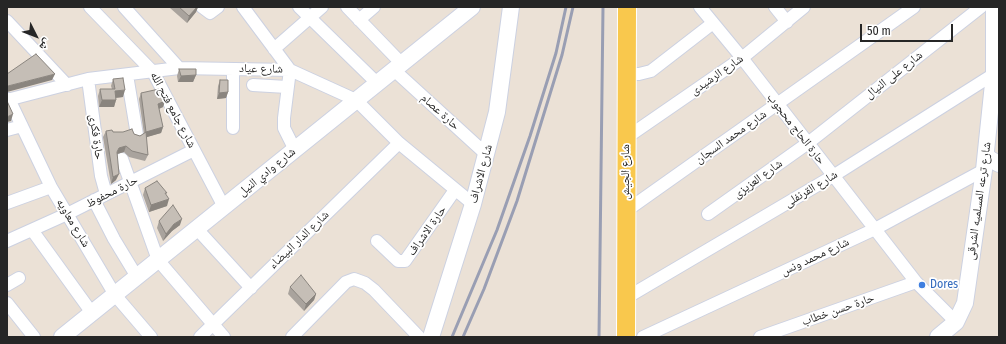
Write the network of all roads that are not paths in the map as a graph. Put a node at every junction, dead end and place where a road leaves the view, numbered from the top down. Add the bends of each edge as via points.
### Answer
1 (90, 7) edge
2 (124, 7) edge
3 (202, 7) edge
4 (218, 7) edge
5 (244, 7) edge
6 (299, 7) edge
7 (322, 7) edge
8 (347, 7) edge
9 (374, 7) edge
10 (511, 7) edge
11 (627, 7) edge
12 (700, 7) edge
13 (775, 7) edge
14 (804, 7) edge
15 (914, 7) edge
16 (981, 7) edge
17 (994, 7) edge
18 (471, 8) edge
19 (310, 18) junction
20 (359, 20) junction
21 (7, 21) edge
22 (787, 22) junction
23 (713, 23) junction
24 (274, 49) junction
25 (742, 58) junction
26 (398, 67) junction
27 (179, 68) junction
28 (233, 69) junction
29 (290, 70) junction
30 (153, 72) junction
31 (626, 74) junction
32 (994, 74) junction
33 (127, 75) junction
34 (88, 79) junction
35 (377, 83) junction
36 (66, 85) junction
37 (253, 85) dead end
38 (288, 87) junction
39 (8, 100) edge
40 (356, 100) junction
41 (777, 104) junction
42 (22, 126) junction
43 (233, 128) dead end
44 (7, 130) edge
45 (137, 135) edge
46 (626, 138) junction
47 (808, 143) junction
48 (399, 144) junction
49 (194, 150) junction
50 (295, 150) junction
51 (486, 154) junction
52 (122, 159) dead end
53 (990, 163) edge
54 (833, 176) junction
55 (130, 182) junction
56 (51, 187) junction
57 (455, 190) junction
58 (106, 194) junction
59 (94, 200) junction
60 (7, 203) edge
61 (473, 204) junction
62 (224, 207) junction
63 (626, 211) junction
64 (67, 214) junction
65 (708, 214) dead end
66 (197, 229) junction
67 (32, 230) junction
68 (875, 230) junction
69 (7, 241) edge
70 (377, 241) dead end
71 (158, 260) junction
72 (137, 277) junction
73 (19, 278) dead end
74 (916, 282) junction
75 (7, 286) edge
76 (251, 288) junction
77 (115, 294) junction
78 (626, 298) junction
79 (7, 303) edge
80 (92, 313) junction
81 (213, 324) junction
82 (956, 329) edge
83 (70, 335) edge
84 (297, 335) edge
85 (34, 337) edge
86 (151, 337) edge
87 (200, 337) edge
88 (224, 337) edge
89 (419, 337) edge
90 (430, 337) edge
91 (626, 337) edge
92 (643, 337) edge
93 (760, 337) edge
94 (938, 337) edge

1 - 30 street, شارع جامع فتح الله
2 - 27 street
3 - 4 street via 210,13
5 - 24 street
6 - 19 street
7 - 19 street
8 - 20 street, حارة عصام
9 - 20 street
10 - 51 street, شارع الاشراف via 497,112
11 - 31 main road, شارع الجيش
12 - 23 street, حارة الحاج محجوب
13 - 22 street
14 - 22 street, شارع الرشيدى
15 - 41 street, شارع محمد السجان
16 - 47 street, شارع على النيال
17 - 32 street, شارع ترعه المسلميه الشرقى
18 - 26 street, شارع وادي النيل
19 - 24 street
19 - 35 street
20 - 26 street, حارة عصام
21 - 36 street
22 - 25 street, شارع الرشيدى
23 - 25 street, حارة الحاج محجوب
23 - 31 street via 651,71
24 - 29 street
25 - 41 street, حارة الحاج محجوب
25 - 46 street, شارع الرشيدى
26 - 35 street, شارع وادي النيل
26 - 51 street, حارة عصام
27 - 28 street, شارع عياد
27 - 30 street, شارع عياد
28 - 29 street, شارع عياد
28 - 43 street
29 - 38 street
29 - 40 street, شارع عياد
30 - 33 street, شارع عياد
30 - 49 street, شارع جامع فتح الله
31 - 46 main road, شارع الجيش
32 - 53 street, شارع ترعه المسلميه الشرقى
32 - 54 street, شارع القرنفلى
33 - 34 street, شارع عياد
33 - 45 street
34 - 36 street, شارع عياد
34 - 58 street, حارة فكرى via 101,176
35 - 40 street, شارع وادي النيل
36 - 39 street, شارع عياد
37 - 38 street
38 - 50 street via 284,128
39 - 42 street, شارع معاويه
40 - 48 street, شارع عياد
40 - 50 street, شارع وادي النيل
41 - 47 street, حارة الحاج محجوب
41 - 63 street, شارع محمد السجان
42 - 44 street
42 - 56 street, شارع معاويه
46 - 63 main road, شارع الجيش
47 - 54 street, حارة الحاج محجوب
47 - 65 street, شارع العزيزى
48 - 57 street, شارع عياد
48 - 76 street, شارع الدار البيضاء
49 - 55 street, حارة محفوظ
49 - 62 street, شارع جامع فتح الله
50 - 62 street, شارع وادي النيل
51 - 61 street, شارع الاشراف
52 - 55 street
53 - 68 street, شارع محمد ونس
53 - 82 street, شارع ترعه المسلميه الشرقى via 965,303
54 - 68 street, حارة الحاج محجوب
54 - 78 street, شارع القرنفلى
55 - 58 street, حارة محفوظ
55 - 71 street
56 - 60 street
56 - 64 street, شارع معاويه
57 - 61 street, شارع عياد
57 - 70 street, حارة الاشراف via 405,261 398,261
58 - 59 street, حارة محفوظ
59 - 64 street, حارة محفوظ
59 - 72 street
61 - 90 street, شارع الاشراف
62 - 66 street, شارع وادي النيل
63 - 78 main road, شارع الجيش
64 - 67 street, حارة محفوظ
64 - 77 street, شارع معاويه
66 - 71 street, شارع وادي النيل
66 - 76 street
67 - 69 street, حارة محفوظ
67 - 80 street
68 - 74 street, حارة الحاج محجوب
68 - 92 street, شارع محمد ونس
71 - 72 street, شارع وادي النيل
71 - 81 street
72 - 77 street, شارع وادي النيل
73 - 75 street
74 - 82 street, حارة الحاج محجوب
74 - 93 street, حارة حسن خطاب
76 - 81 street, شارع الدار البيضاء
77 - 80 street, شارع وادي النيل
77 - 86 street, شارع معاويه
78 - 91 main road, شارع الجيش
79 - 85 street
80 - 83 street, شارع وادي النيل
81 - 87 street, شارع الدار البيضاء
81 - 88 street
82 - 94 street, شارع ترعه المسلميه الشرقى
84 - 89 street via 346,282 354,279 374,290

